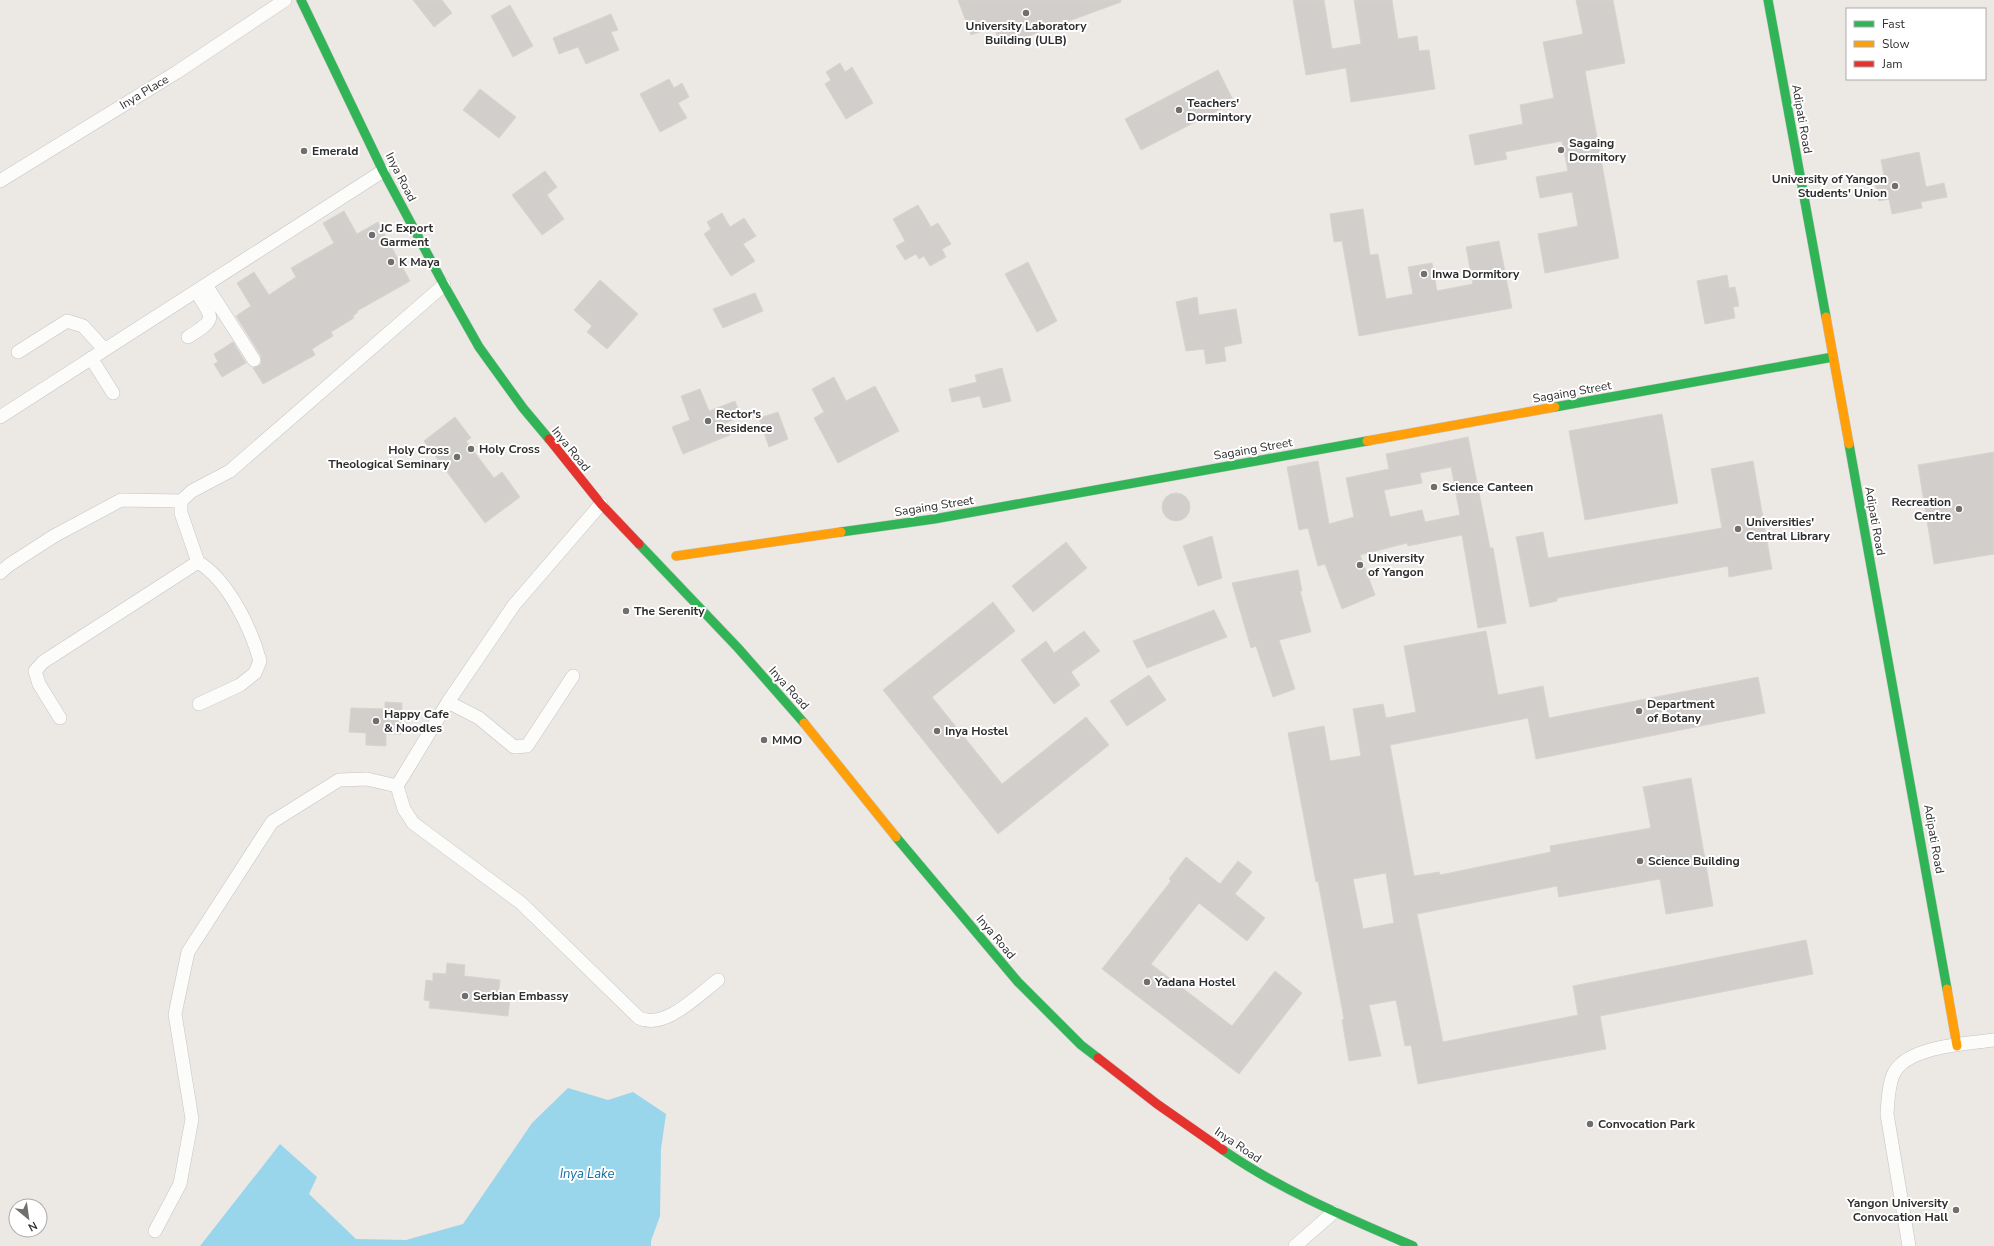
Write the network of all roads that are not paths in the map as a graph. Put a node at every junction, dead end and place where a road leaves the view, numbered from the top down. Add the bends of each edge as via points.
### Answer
1 (285, 0) edge
2 (301, 0) edge
3 (1768, 0) edge
4 (383, 171) junction
5 (0, 182) edge
6 (444, 285) junction
7 (201, 288) junction
8 (188, 337) dead end
9 (104, 349) junction
10 (18, 352) dead end
11 (1833, 357) junction
12 (90, 358) junction
13 (254, 360) dead end
14 (113, 393) dead end
15 (0, 417) edge
16 (181, 501) junction
17 (601, 504) junction
18 (676, 556) dead end
19 (198, 562) junction
20 (0, 574) edge
21 (572, 676) dead end
22 (448, 702) junction
23 (199, 704) dead end
24 (60, 718) dead end
25 (397, 786) junction
26 (718, 980) dead end
27 (1994, 1040) edge
28 (1958, 1046) junction
29 (1334, 1212) junction
30 (155, 1231) dead end
31 (1295, 1246) edge
32 (1413, 1246) edge
33 (1909, 1246) edge

1 - 5 street, Inya Place via 177,72
2 - 4 street, Inya Road
3 - 11 street, Adipati Road
4 - 6 street, Inya Road
4 - 7 street
6 - 16 street via 230,471 192,491
6 - 17 street, Inya Road via 479,347 523,408
7 - 8 street via 210,319 208,324
7 - 9 street
7 - 13 street
9 - 10 street via 83,326 66,321
9 - 12 street
11 - 18 street, Sagaing Street via 941,518
11 - 28 street, Adipati Road
12 - 14 street
12 - 15 street
16 - 19 street via 181,513
16 - 20 street via 121,500 54,536 8,565
17 - 22 street via 514,605
17 - 29 street, Inya Road via 738,648 799,717 1018,982 1081,1045 1157,1104 1249,1168
19 - 23 street via 209,568 233,600 254,638 260,661 255,673 240,685
19 - 24 street via 43,662 35,671
21 - 22 street via 527,746 514,747 479,718
22 - 25 street
25 - 26 street via 404,808 413,823 521,903 639,1018 647,1022 665,1019
25 - 30 street via 367,779 339,780 272,822 188,952 175,1014 192,1119 180,1184
27 - 28 street
28 - 33 street via 1927,1051 1905,1060 1893,1074 1888,1114
29 - 31 street
29 - 32 street, Inya Road

